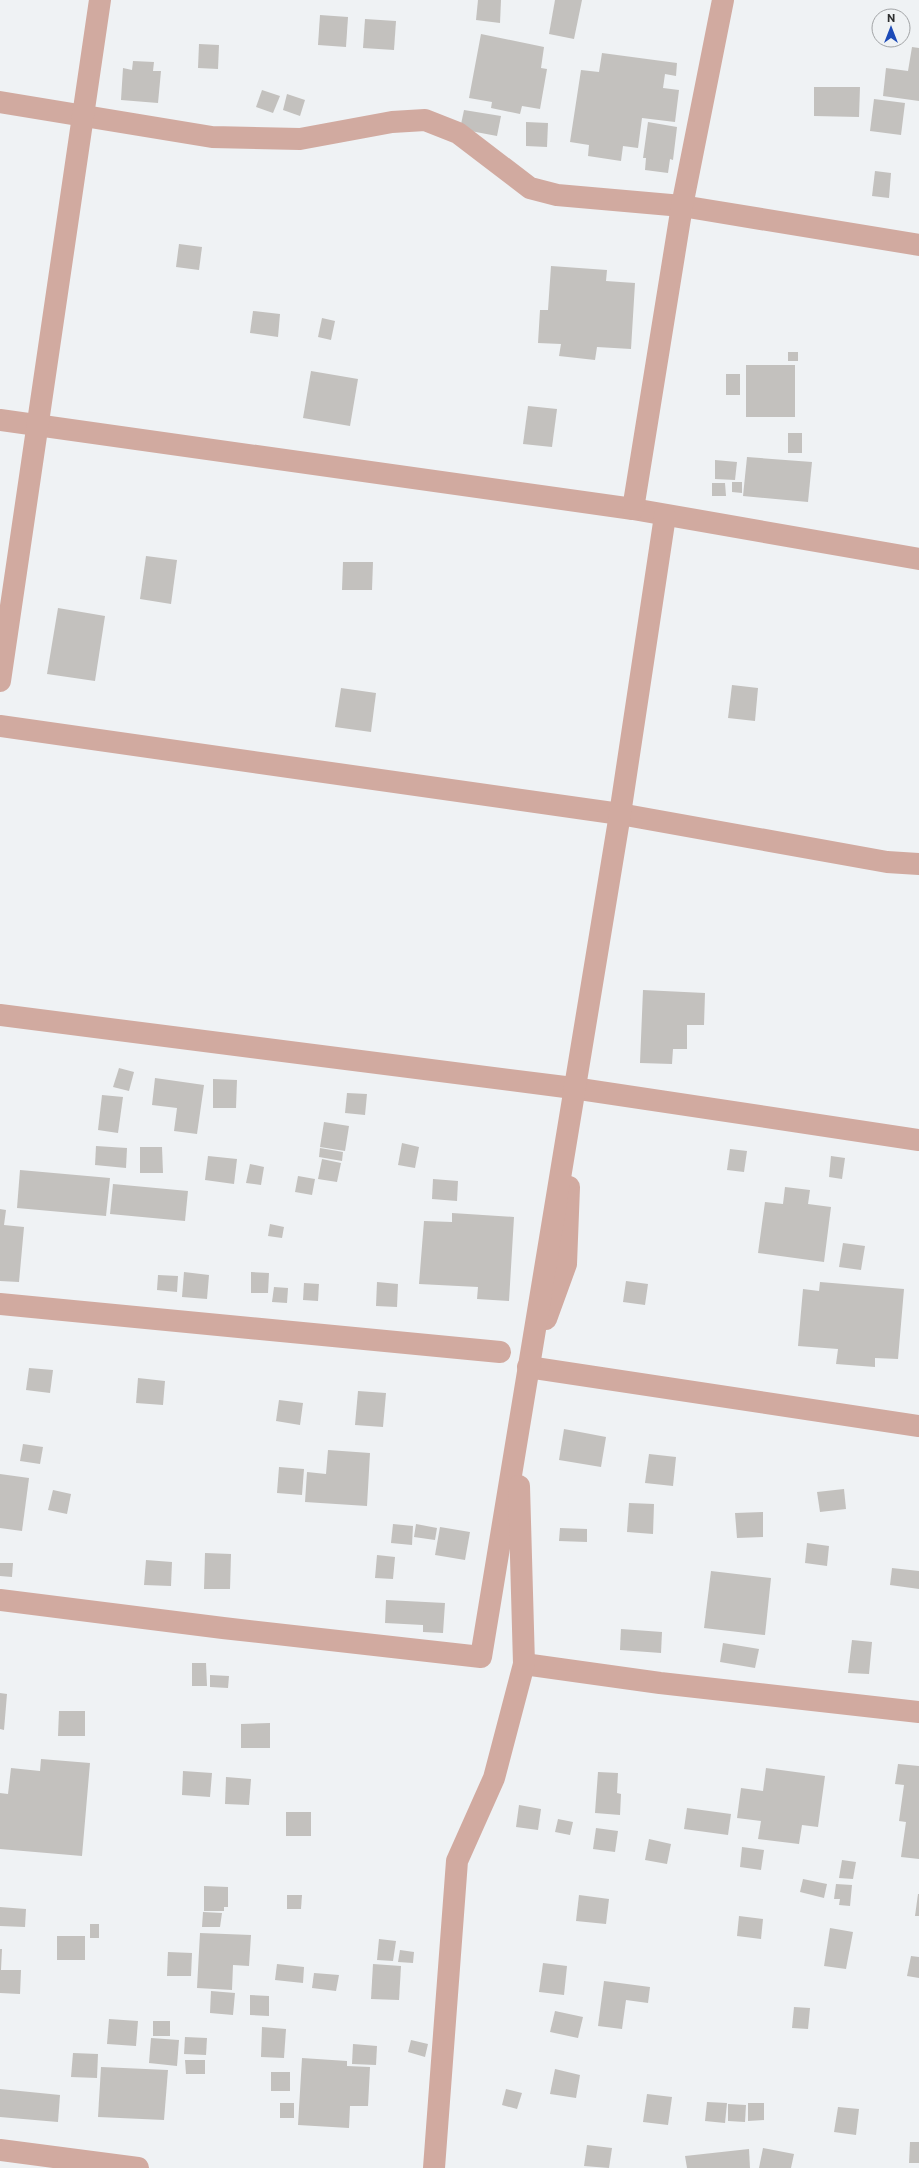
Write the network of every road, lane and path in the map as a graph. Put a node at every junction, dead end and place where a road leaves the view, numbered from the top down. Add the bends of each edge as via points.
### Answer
1 (100, 0) edge
2 (723, 0) edge
3 (0, 102) edge
4 (83, 116) junction
5 (682, 206) junction
6 (919, 245) edge
7 (0, 420) edge
8 (38, 426) junction
9 (633, 510) junction
10 (665, 516) junction
11 (919, 559) edge
12 (0, 681) edge
13 (0, 726) edge
14 (620, 814) junction
15 (919, 864) edge
16 (0, 1015) edge
17 (573, 1088) junction
18 (919, 1140) edge
19 (0, 1304) edge
20 (500, 1352) dead end
21 (528, 1367) junction
22 (919, 1426) edge
23 (0, 1600) edge
24 (524, 1664) junction
25 (919, 1712) edge
26 (0, 2150) edge
27 (98, 2165) edge
28 (138, 2168) edge
29 (434, 2168) edge

1 - 4 street
2 - 5 street
3 - 4 street
4 - 5 street via 212,137 300,139 392,122 425,120 458,133 530,188 557,195
4 - 8 street
5 - 6 street
5 - 9 street
7 - 8 street
8 - 9 street
8 - 12 street
9 - 10 street
10 - 11 street
10 - 14 street
13 - 14 street
14 - 15 street via 887,862
14 - 17 street
16 - 17 street
17 - 18 street
17 - 21 street via 566,1264
17 - 23 street via 481,1657
19 - 20 street
21 - 22 street
21 - 24 street via 519,1483
24 - 25 street via 660,1684
24 - 29 street via 494,1778 457,1861
26 - 27 street
27 - 28 street

